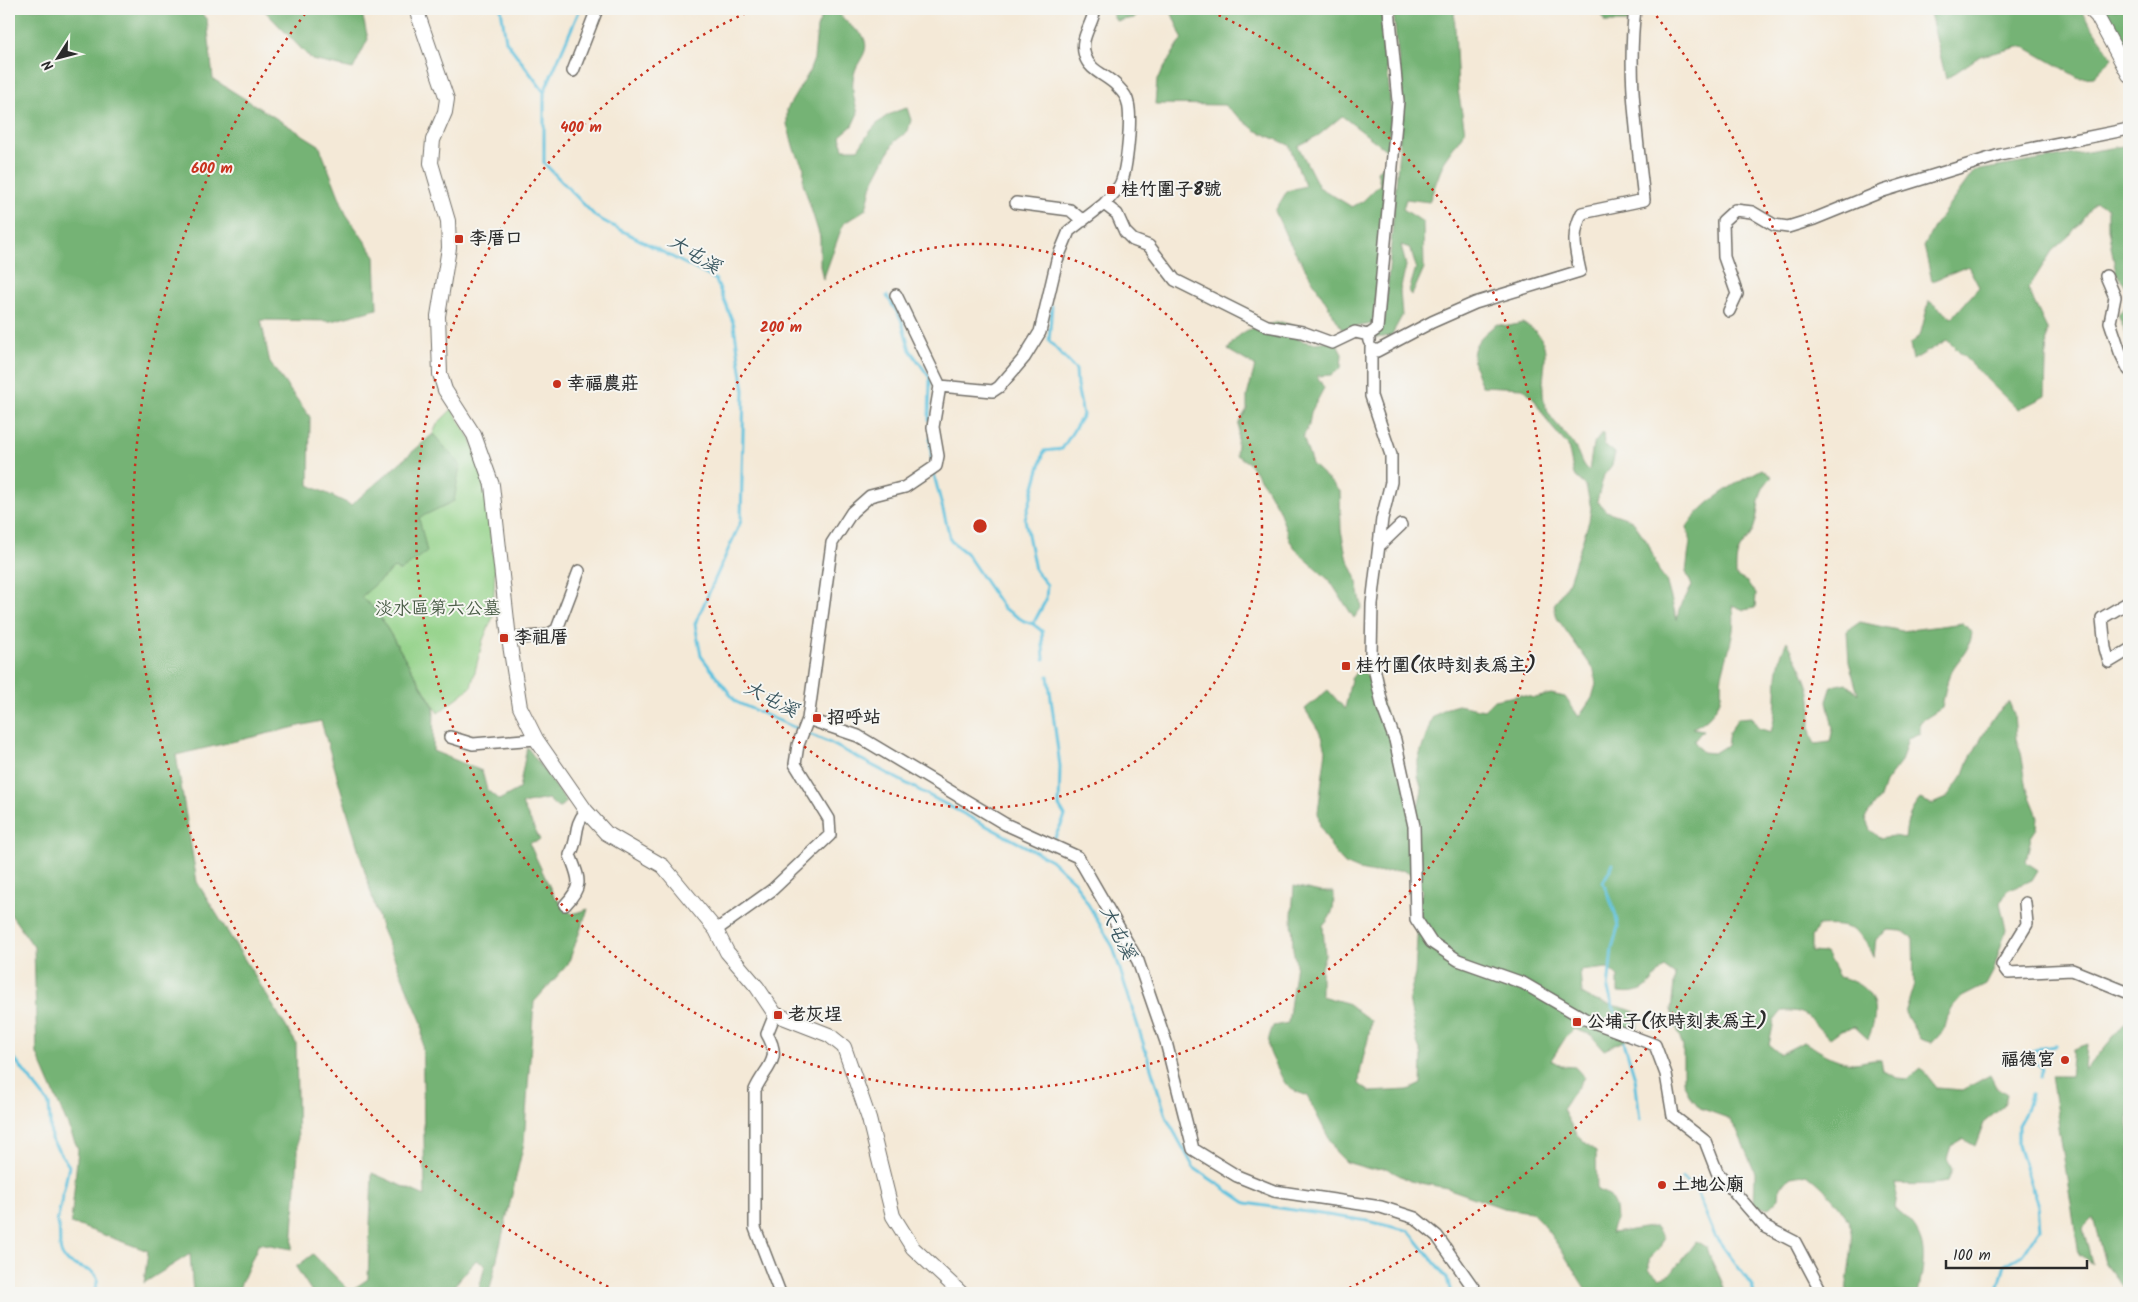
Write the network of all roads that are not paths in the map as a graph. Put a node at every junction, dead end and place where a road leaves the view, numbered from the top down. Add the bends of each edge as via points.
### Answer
1 (416, 9) edge
2 (597, 9) edge
3 (1095, 9) edge
4 (1388, 9) edge
5 (1635, 9) edge
6 (2090, 9) edge
7 (573, 71) dead end
8 (2129, 75) edge
9 (2129, 129) edge
10 (1016, 203) dead end
11 (1104, 204) junction
12 (1082, 221) junction
13 (2106, 276) dead end
14 (896, 295) dead end
15 (1729, 311) dead end
16 (1368, 335) junction
17 (1370, 348) junction
18 (2129, 370) edge
19 (940, 386) junction
20 (1401, 525) dead end
21 (1379, 546) junction
22 (579, 571) dead end
23 (2129, 602) edge
24 (509, 639) junction
25 (2129, 650) edge
26 (807, 722) junction
27 (450, 737) dead end
28 (536, 739) junction
29 (586, 811) junction
30 (2025, 903) dead end
31 (566, 905) dead end
32 (716, 930) junction
33 (2129, 993) edge
34 (775, 1014) junction
35 (780, 1293) edge
36 (961, 1293) edge
37 (1477, 1293) edge
38 (1822, 1293) edge

1 - 24 street via 447,99 433,140 431,163 448,221 449,248 438,316 440,374 445,390 474,435 492,485
2 - 7 street
3 - 11 street via 1083,44 1085,57 1097,72 1108,76 1119,88 1128,101 1129,117 1121,183
4 - 16 street via 1398,101 1376,329
5 - 17 street via 1631,83 1644,200 1582,213 1575,227 1574,245 1580,271 1475,303 1387,347
6 - 8 street
9 - 15 street via 2000,155 1883,191 1788,226 1774,225 1752,212 1735,210 1723,221 1724,257 1737,294
10 - 12 street via 1070,210
11 - 12 street
11 - 16 street via 1117,214 1124,232 1133,240 1149,246 1175,280 1268,326 1302,332 1332,343 1355,332
12 - 19 street via 1069,231 1057,260 1040,332 1024,358 993,391
13 - 18 street via 2115,297 2110,322
14 - 19 street
16 - 17 street
17 - 21 street via 1371,396 1390,455 1391,482
19 - 26 street via 933,427 938,456 932,469 905,487 870,496 852,512 832,543
20 - 21 street
21 - 38 street via 1372,604 1371,654 1414,826 1416,919 1431,942 1458,960 1523,982 1585,1019 1655,1045 1666,1074 1673,1116 1705,1141 1717,1172 1764,1226 1795,1242
22 - 24 street via 557,629 548,635
23 - 25 street via 2102,618 2110,662
24 - 28 street via 520,706
26 - 32 street via 795,764 829,819 830,835 772,890
26 - 37 street via 858,736 1006,824 1078,857 1138,961 1166,1042 1193,1149 1237,1176 1274,1191 1381,1207 1415,1218 1437,1236
27 - 28 street via 473,744
28 - 29 street
29 - 31 street via 578,822 576,844 570,855 580,882 576,894
29 - 32 street via 606,833 663,866
30 - 33 street via 2027,924 2002,965 2008,973 2072,970
32 - 34 street via 727,952
34 - 35 street via 766,1034 774,1046 772,1066 761,1076 755,1090 755,1228
34 - 36 street via 829,1035 844,1047 869,1120 893,1216 913,1248

